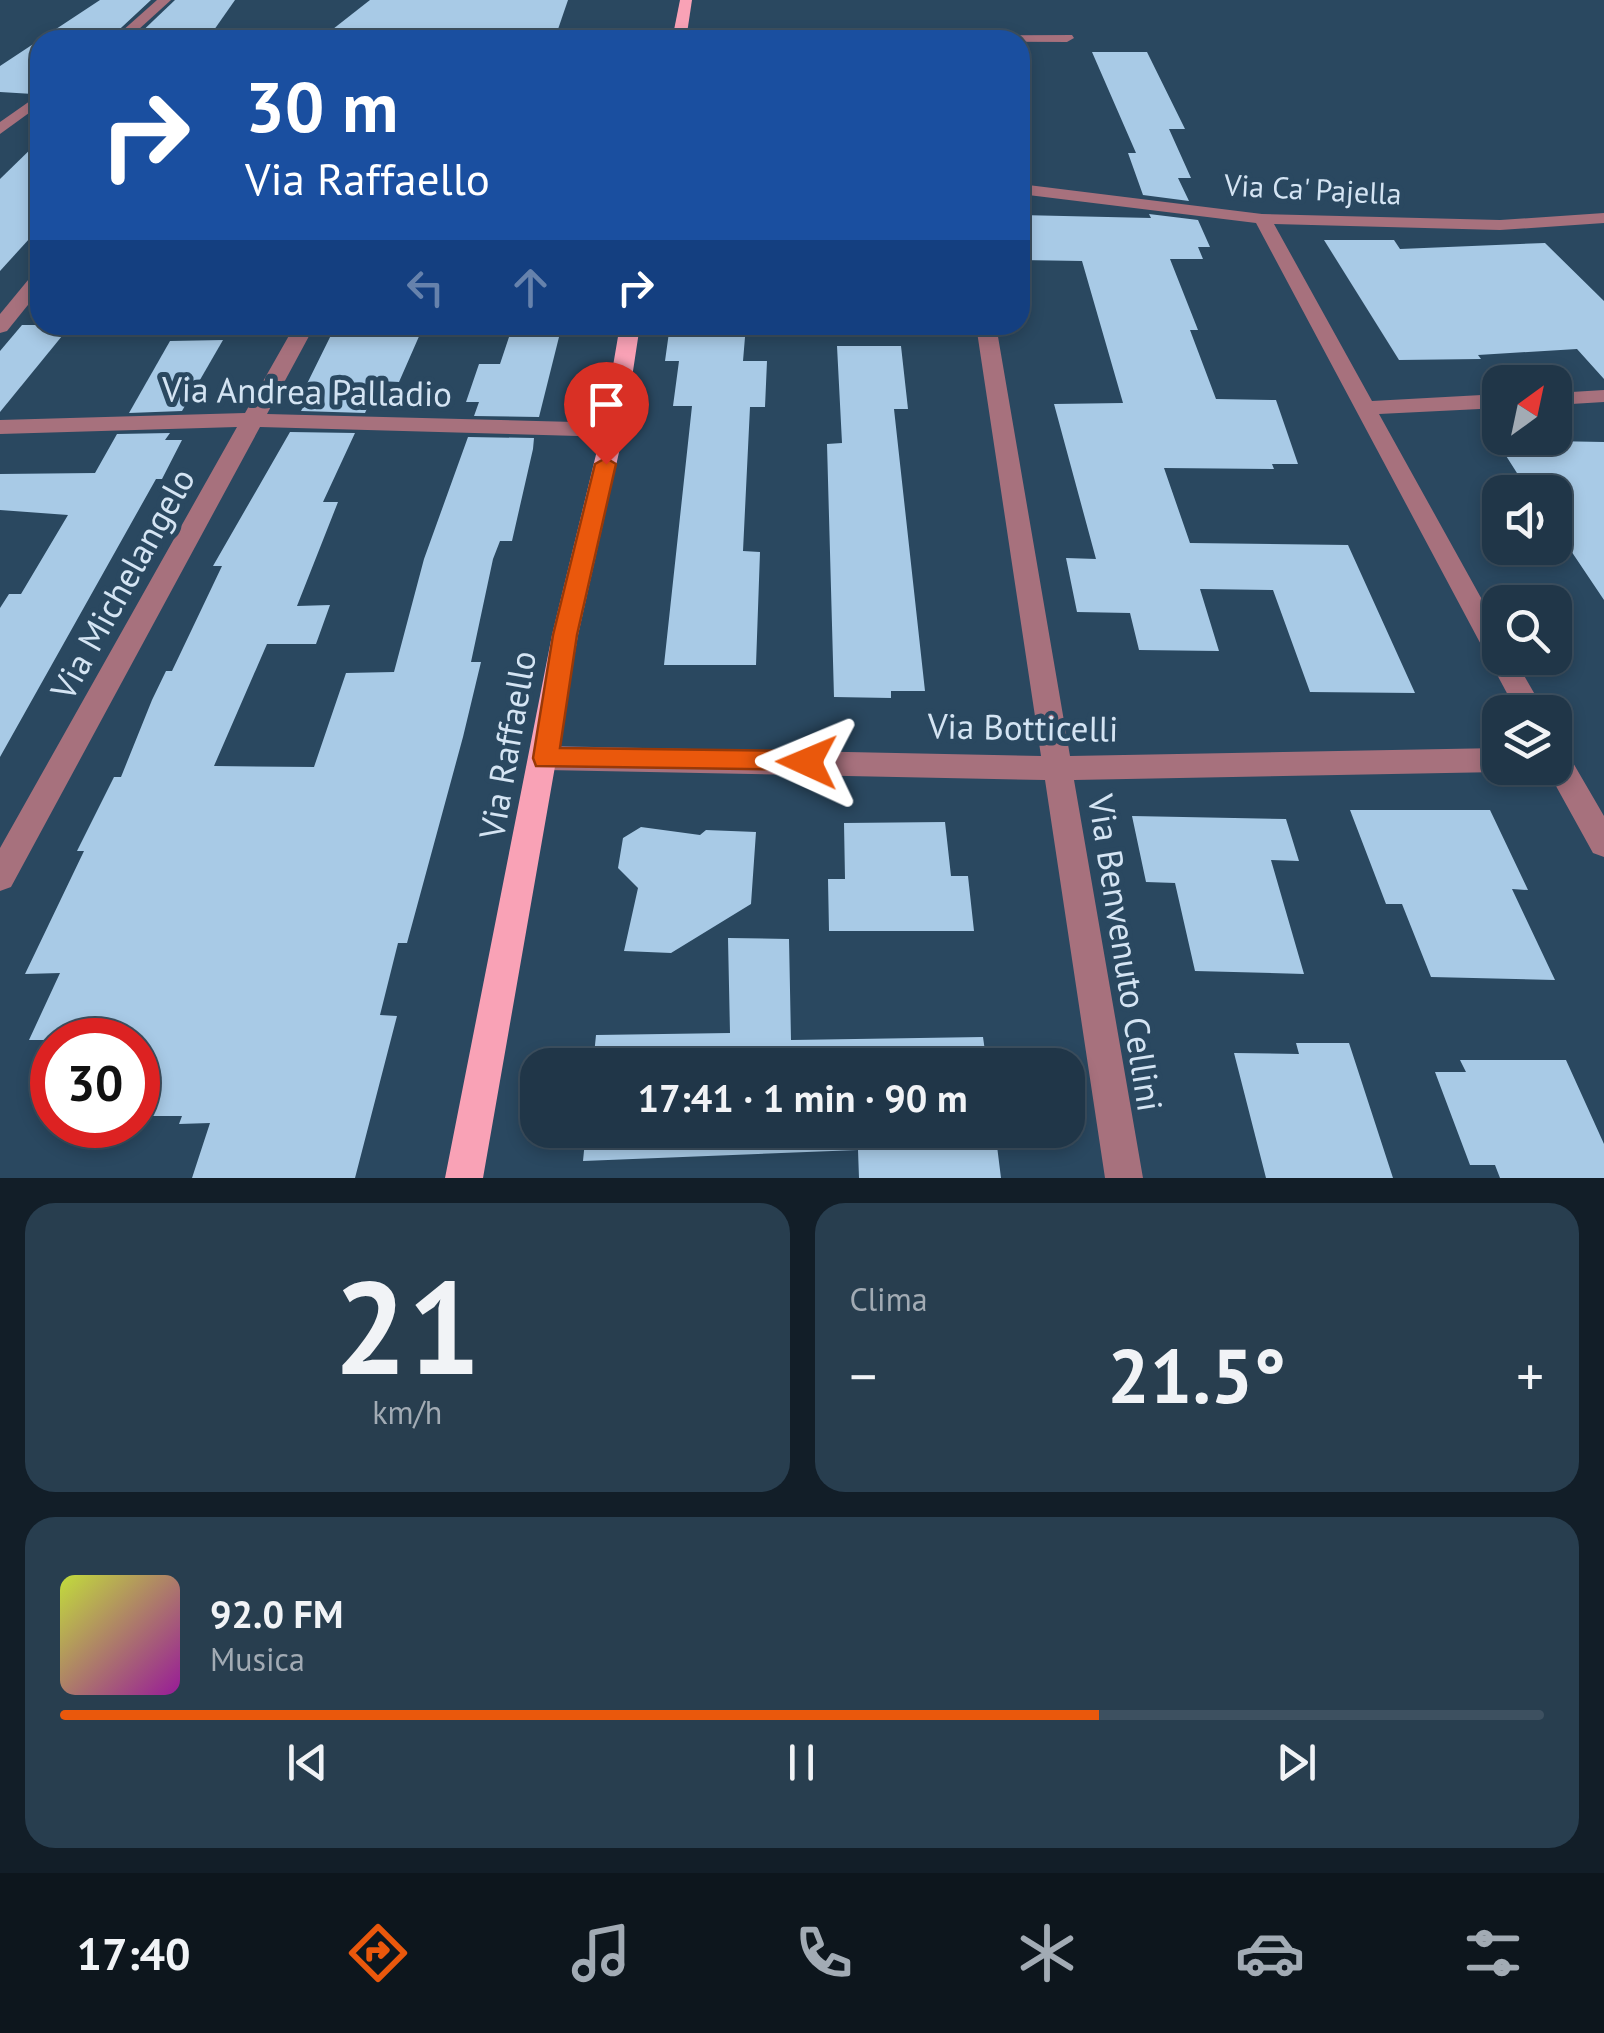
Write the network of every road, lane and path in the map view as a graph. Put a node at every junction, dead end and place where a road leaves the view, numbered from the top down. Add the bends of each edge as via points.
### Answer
1 (165, 0) edge
2 (686, 0) edge
3 (131, 30) edge
4 (681, 30) edge
5 (1030, 38) edge
6 (1067, 38) dead end
7 (0, 108) edge
8 (30, 110) edge
9 (30, 112) edge
10 (0, 129) edge
11 (1030, 190) edge
12 (1262, 218) junction
13 (1604, 218) edge
14 (30, 290) edge
15 (0, 327) edge
16 (301, 335) edge
17 (628, 335) edge
18 (988, 335) edge
19 (1604, 396) edge
20 (1572, 398) edge
21 (1482, 402) edge
22 (1365, 408) junction
23 (254, 420) junction
24 (0, 427) edge
25 (614, 430) junction
26 (1482, 624) edge
27 (546, 758) junction
28 (1482, 760) edge
29 (1056, 768) junction
30 (1570, 785) edge
31 (1604, 844) edge
32 (0, 877) edge
33 (464, 1178) edge
34 (1124, 1178) edge

1 - 3 street
2 - 4 main road
5 - 6 street
7 - 8 street
9 - 10 street
11 - 12 street, Via Ca' Pajella
12 - 13 street, Via Ca' Pajella via 1500,225
12 - 22 street
14 - 15 street
16 - 23 street, Via Michelangelo
17 - 25 main road, Via Raffaello
18 - 29 street, Via Benvenuto Cellini
19 - 20 street
21 - 22 street
22 - 26 street
23 - 24 street, Via Andrea Palladio
23 - 25 street, Via Andrea Palladio
23 - 32 street, Via Michelangelo
25 - 27 main road, Via Raffaello via 565,635
27 - 29 street, Via Botticelli
27 - 33 main road, Via Raffaello
28 - 29 street, Via Botticelli
29 - 34 street, Via Benvenuto Cellini
30 - 31 street

